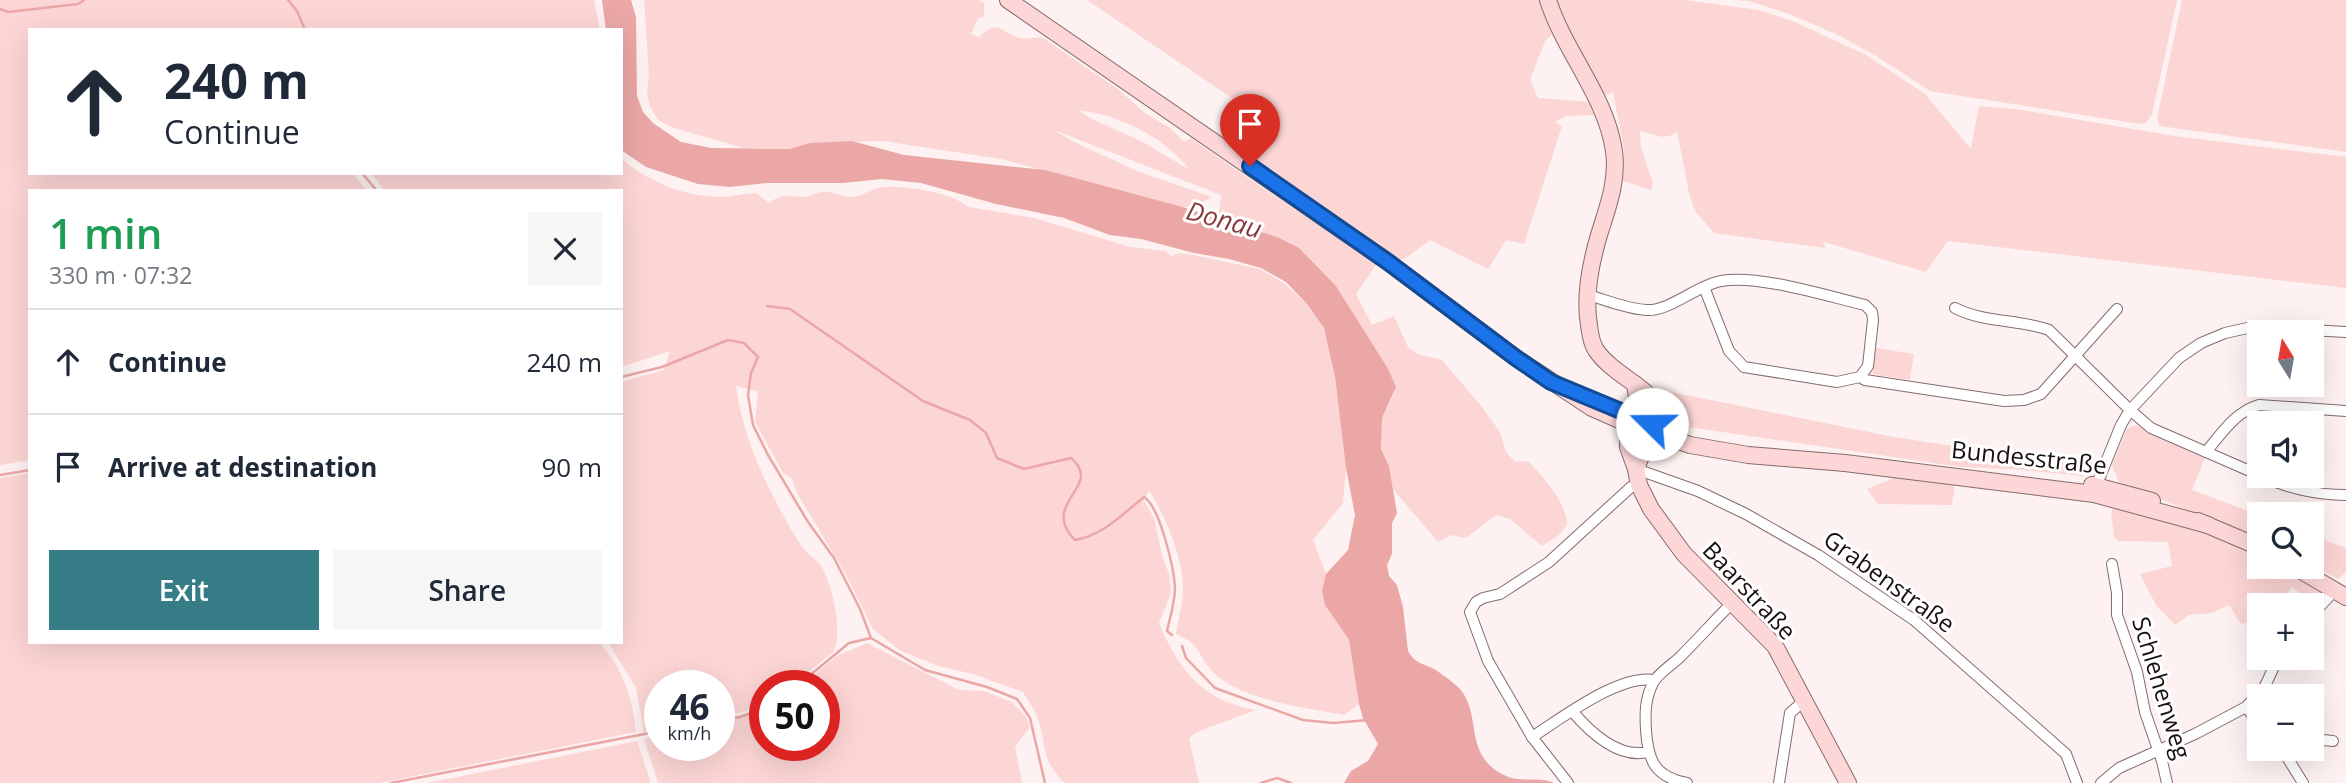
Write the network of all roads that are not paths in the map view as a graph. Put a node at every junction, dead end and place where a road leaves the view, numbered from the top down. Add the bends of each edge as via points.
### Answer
1 (1008, 0) edge
2 (1548, 0) edge
3 (1703, 287) junction
4 (1588, 295) junction
5 (1955, 308) dead end
6 (2117, 309) dead end
7 (2346, 332) edge
8 (2075, 356) junction
9 (1860, 377) junction
10 (1635, 384) junction
11 (2130, 410) junction
12 (2346, 411) edge
13 (1632, 420) junction
14 (1651, 428) junction
15 (2206, 452) junction
16 (2247, 470) edge
17 (1638, 477) junction
18 (2292, 488) edge
19 (2095, 490) junction
20 (2346, 495) edge
21 (2247, 542) edge
22 (2112, 564) dead end
23 (2315, 579) edge
24 (2341, 594) edge
25 (1733, 602) junction
26 (2324, 606) edge
27 (2272, 670) edge
28 (1654, 680) junction
29 (1805, 700) junction
30 (2246, 707) joint
31 (1572, 711) junction
32 (1532, 737) junction
33 (2324, 740) edge
34 (2333, 741) dead end
35 (2158, 750) junction
36 (1648, 752) junction
37 (2289, 761) edge
38 (1568, 783) edge
39 (1687, 783) edge
40 (1779, 783) edge
41 (1847, 783) edge
42 (2077, 783) edge
43 (2101, 783) edge
44 (2167, 783) edge
45 (2303, 783) edge

1 - 13 main road, Bundesstraße via 1360,243 1551,382 1592,408
2 - 4 main road via 1555,23 1609,125 1615,155 1614,188 1595,250
3 - 4 street via 1647,311
3 - 9 street via 1729,351 1744,367 1837,382
3 - 9 street via 1721,281 1755,280 1865,305 1874,320 1868,366
4 - 10 main road via 1587,316 1596,351
5 - 8 street via 1971,316 2049,330
6 - 8 street
7 - 11 street via 2261,327 2225,333 2179,358
8 - 9 street via 2041,394 2024,400 2004,401
8 - 11 street
10 - 13 main road, Baarstraße
10 - 14 main road via 1650,401
11 - 15 street via 2151,428
11 - 19 street
12 - 15 street via 2247,408
13 - 14 main road, Bundesstraße
13 - 17 main road, Baarstraße via 1628,447
14 - 17 main road
14 - 19 main road, Bundesstraße via 1845,463
15 - 16 street
17 - 25 main road, Baarstraße via 1651,509 1684,554
17 - 32 street via 1549,562 1500,594 1476,602 1470,612 1488,661
17 - 42 street, Grabenstraße via 1698,491 1746,514 1818,555 1914,620 2066,754
18 - 20 street
19 - 21 main road, Bundesstraße
22 - 35 street, Schlehenweg via 2117,615
23 - 24 main road
24 - 26 street
25 - 28 street
25 - 29 main road, Baarstraße via 1774,646
27 - 30 street
28 - 31 street via 1641,678
28 - 36 street via 1644,706
29 - 40 street via 1790,713
29 - 41 main road, Baarstraße
30 - 35 street
31 - 32 street
31 - 36 street via 1606,742 1631,752
32 - 38 street
33 - 34 street
35 - 43 street via 2119,768
35 - 44 street, Schlehenweg
36 - 39 street via 1653,765 1666,777
37 - 45 street

